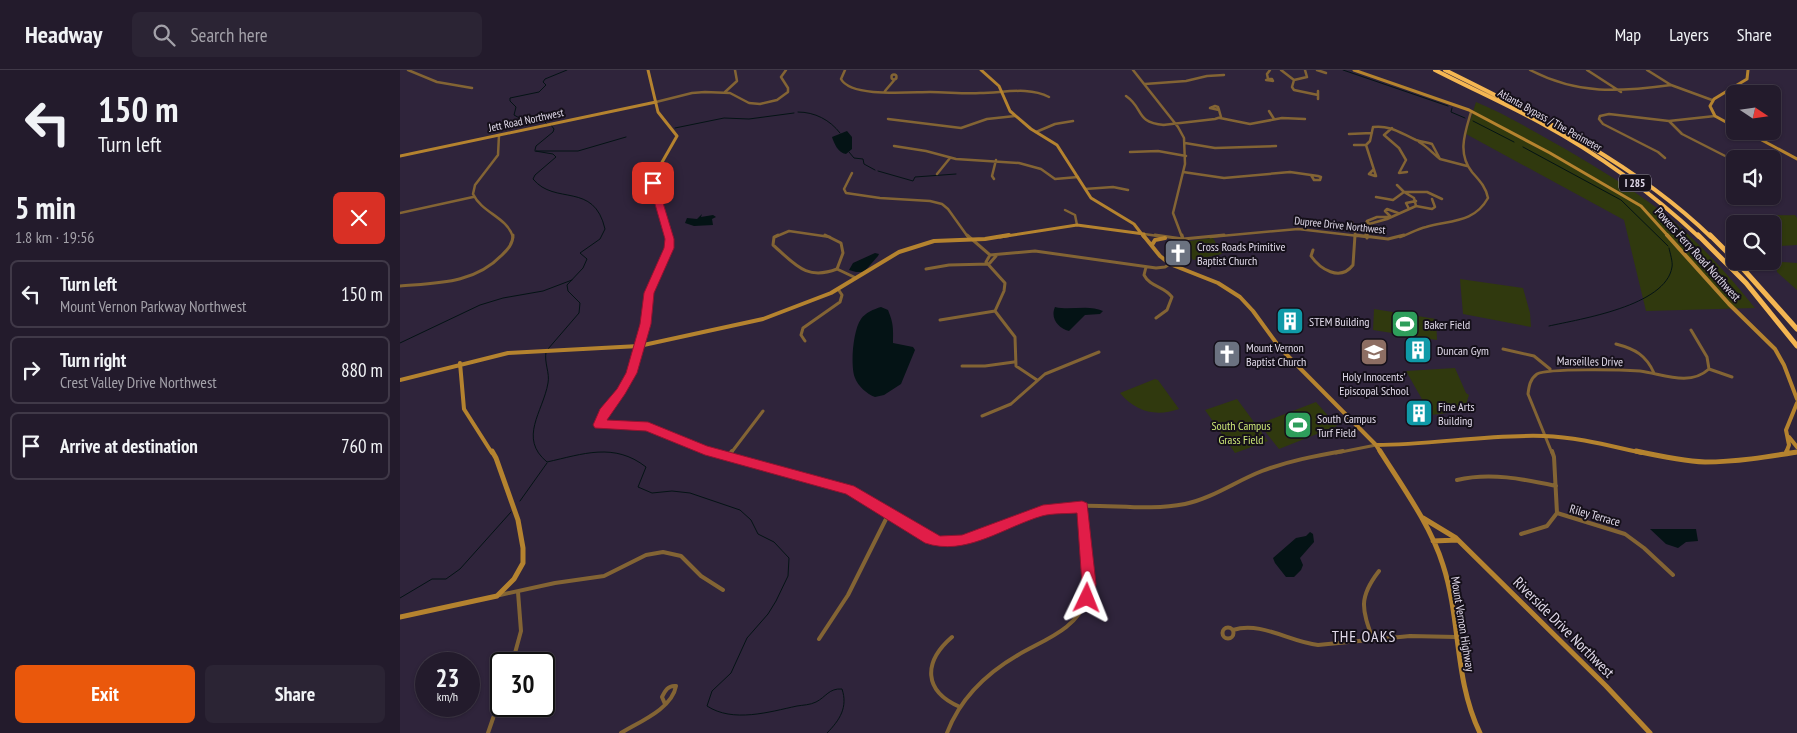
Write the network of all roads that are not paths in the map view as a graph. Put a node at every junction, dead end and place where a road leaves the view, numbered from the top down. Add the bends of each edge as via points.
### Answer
1 (408, 70) edge
2 (648, 70) edge
3 (735, 70) edge
4 (786, 70) edge
5 (845, 70) edge
6 (981, 70) edge
7 (1133, 70) edge
8 (1270, 70) edge
9 (1280, 70) edge
10 (1305, 70) edge
11 (1317, 70) edge
12 (1354, 70) edge
13 (1433, 70) edge
14 (1445, 70) edge
15 (1452, 70) edge
16 (1530, 70) edge
17 (1588, 70) edge
18 (1647, 70) edge
19 (1748, 70) edge
20 (1326, 73) dead end
21 (1224, 75) dead end
22 (896, 78) dead end
23 (1268, 79) dead end
24 (1294, 80) junction
25 (1145, 84) junction
26 (1671, 85) junction
27 (1480, 87) junction
28 (472, 88) dead end
29 (1002, 91) junction
30 (1318, 91) dead end
31 (725, 92) junction
32 (885, 92) junction
33 (1622, 92) junction
34 (1318, 95) junction
35 (1126, 96) dead end
36 (1049, 97) dead end
37 (1318, 99) dead end
38 (1712, 100) junction
39 (656, 102) junction
40 (1477, 109) dead end
41 (1220, 110) dead end
42 (1269, 111) dead end
43 (1471, 112) junction
44 (1015, 116) junction
45 (1715, 116) junction
46 (1220, 118) junction
47 (888, 119) dead end
48 (1274, 119) junction
49 (1305, 119) dead end
50 (1073, 121) dead end
51 (1669, 121) junction
52 (1494, 122) junction
53 (1726, 122) edge
54 (1174, 123) junction
55 (1392, 128) junction
56 (1036, 132) junction
57 (1372, 133) junction
58 (1350, 134) dead end
59 (499, 135) junction
60 (1762, 140) edge
61 (1185, 143) junction
62 (1354, 145) dead end
63 (1366, 145) junction
64 (894, 146) dead end
65 (1276, 146) dead end
66 (1130, 152) dead end
67 (400, 156) edge
68 (1186, 156) junction
69 (1726, 156) edge
70 (950, 158) junction
71 (1665, 158) dead end
72 (1797, 159) edge
73 (996, 160) junction
74 (1467, 166) junction
75 (1372, 170) dead end
76 (1183, 172) junction
77 (1407, 172) dead end
78 (852, 173) dead end
79 (936, 174) dead end
80 (1311, 175) dead end
81 (1078, 177) junction
82 (994, 179) dead end
83 (1397, 185) dead end
84 (1084, 189) junction
85 (1128, 190) dead end
86 (1404, 192) junction
87 (473, 197) junction
88 (1376, 197) dead end
89 (1432, 199) dead end
90 (1442, 199) dead end
91 (1416, 201) junction
92 (1416, 206) junction
93 (1409, 209) junction
94 (1065, 210) dead end
95 (400, 213) edge
96 (1398, 213) junction
97 (1390, 217) junction
98 (1352, 222) dead end
99 (1368, 222) junction
100 (1077, 225) junction
101 (1136, 226) junction
102 (1129, 232) junction
103 (1144, 234) junction
104 (1355, 236) junction
105 (1165, 238) junction
106 (1367, 238) junction
107 (1183, 239) junction
108 (970, 240) junction
109 (1153, 246) junction
110 (1313, 250) dead end
111 (1726, 252) edge
112 (990, 255) junction
113 (996, 256) junction
114 (989, 264) junction
115 (1170, 264) junction
116 (1146, 267) junction
117 (837, 269) junction
118 (926, 269) dead end
119 (1744, 270) edge
120 (856, 278) junction
121 (400, 286) edge
122 (838, 289) junction
123 (995, 311) junction
124 (1156, 318) dead end
125 (940, 320) dead end
126 (1797, 329) edge
127 (1691, 330) dead end
128 (805, 341) dead end
129 (1616, 344) dead end
130 (638, 346) junction
131 (1797, 346) edge
132 (1503, 349) dead end
133 (1099, 352) dead end
134 (1014, 362) junction
135 (460, 363) junction
136 (962, 366) dead end
137 (1551, 369) junction
138 (1709, 369) junction
139 (1654, 373) junction
140 (1732, 377) dead end
141 (400, 380) edge
142 (1037, 380) junction
143 (1797, 399) edge
144 (1797, 403) edge
145 (763, 411) dead end
146 (982, 416) dead end
147 (1786, 434) junction
148 (1546, 436) junction
149 (1791, 441) junction
150 (1797, 444) edge
151 (1376, 445) junction
152 (1797, 448) edge
153 (1797, 452) edge
154 (1786, 454) junction
155 (728, 456) junction
156 (1457, 480) dead end
157 (1556, 486) junction
158 (1082, 507) junction
159 (889, 513) junction
160 (1557, 514) junction
161 (1422, 517) junction
162 (1521, 534) dead end
163 (1433, 541) junction
164 (1458, 541) junction
165 (1379, 571) dead end
166 (1673, 575) dead end
167 (722, 590) dead end
168 (518, 592) junction
169 (497, 596) junction
170 (400, 618) edge
171 (1233, 630) dead end
172 (952, 637) dead end
173 (1456, 637) junction
174 (819, 640) dead end
175 (1373, 640) junction
176 (515, 652) edge
177 (665, 704) dead end
178 (960, 707) junction
179 (493, 717) edge
180 (488, 733) edge
181 (621, 733) edge
182 (947, 733) edge
183 (1480, 733) edge
184 (1650, 733) edge

1 - 28 street via 437,82
2 - 39 street
3 - 31 street via 736,81
4 - 31 street via 781,77 788,92 777,100 753,104
5 - 32 street via 841,78 844,84
6 - 29 street, Mount Vernon Highway
7 - 25 street
8 - 23 street
9 - 24 street
10 - 24 street via 1307,76
11 - 20 street
12 - 43 street, Powers Ferry Road Northwest
13 - 131 highway, Atlanta Bypass / The Perimeter / I 285 via 1563,136 1649,194 1732,268
14 - 27 highway, Atlanta Bypass / The Perimeter / I 285
15 - 27 highway
16 - 33 street via 1573,88
17 - 33 street
18 - 26 street
19 - 38 street via 1749,76 1744,81
21 - 25 street
22 - 32 street
24 - 34 street via 1294,90
25 - 54 street
26 - 33 street
26 - 38 street
27 - 111 highway, Atlanta Bypass / The Perimeter / I 285 via 1561,129 1620,166 1692,220
29 - 32 street
29 - 36 street via 1039,92
29 - 44 street, Mount Vernon Highway via 1007,107
30 - 34 street
31 - 39 street via 696,92
34 - 37 street
35 - 54 street via 1135,103 1142,120 1163,125
38 - 45 street via 1710,109
39 - 59 street, Jett Road Northwest
39 - 130 street via 659,115 676,134 674,144 655,172 653,183 670,244 649,293 646,324
40 - 52 street via 1476,112
41 - 46 street
42 - 48 street
43 - 52 street, Powers Ferry Road Northwest
43 - 74 street via 1463,150
44 - 47 street via 987,119 960,128
44 - 56 street, Mount Vernon Highway
45 - 51 street
45 - 53 street
46 - 48 street via 1250,124
46 - 54 street
48 - 49 street
50 - 56 street
51 - 69 street via 1682,134
51 - 71 street via 1609,114 1599,118 1604,124
52 - 143 street, Powers Ferry Road Northwest via 1621,193 1649,214 1729,304 1776,349
54 - 61 street
55 - 57 street via 1373,127
55 - 74 street via 1402,130 1447,162
55 - 77 street via 1384,136 1396,142 1404,154 1406,160 1401,169
56 - 81 street, Mount Vernon Highway via 1057,145
57 - 58 street
57 - 63 street
59 - 67 street, Jett Road Northwest
59 - 87 street via 498,156 475,185
60 - 72 street
61 - 65 street via 1215,148
61 - 68 street
62 - 63 street
63 - 75 street via 1372,159
64 - 70 street
66 - 68 street via 1158,151
68 - 76 street
70 - 73 street
70 - 79 street
73 - 81 street via 1039,167 1055,179
73 - 82 street
74 - 106 street, Dupree Drive Northwest via 1488,194 1486,202 1474,215 1396,238
76 - 80 street via 1224,178 1290,172
76 - 107 street via 1174,213
78 - 108 street via 844,189 846,193 940,203
81 - 84 street, Mount Vernon Highway
83 - 86 street
84 - 85 street via 1113,187
84 - 101 street, Mount Vernon Highway via 1094,200
86 - 88 street via 1393,200
86 - 90 street via 1427,192
86 - 91 street
87 - 95 street
87 - 121 street via 512,231 508,249 486,268 458,281
89 - 92 street via 1435,207 1432,209
91 - 92 street
91 - 93 street via 1406,203
92 - 93 street
93 - 96 street
94 - 100 street via 1075,215
96 - 97 street
96 - 97 street via 1387,209
97 - 99 street via 1377,217
97 - 99 street via 1381,223
98 - 104 street
99 - 106 street
100 - 102 street
100 - 108 street
101 - 102 street
101 - 103 street, Mount Vernon Highway
102 - 103 street
103 - 105 street, Dupree Drive Northwest
103 - 109 street, Mount Vernon Highway
104 - 106 street, Dupree Drive Northwest
104 - 107 street, Dupree Drive Northwest via 1287,229
104 - 110 street via 1353,265 1346,272 1321,268 1311,256
105 - 107 street, Dupree Drive Northwest
105 - 109 street via 1155,240
108 - 112 street
108 - 120 street via 934,241 908,248
109 - 115 street, Mount Vernon Highway
112 - 113 street
112 - 114 street via 986,262
113 - 114 street
113 - 116 street via 1035,252
114 - 118 street
114 - 123 street via 1006,285
115 - 116 street via 1160,268
115 - 151 street, Mount Vernon Highway via 1218,283 1240,297 1280,348
116 - 124 street via 1146,281 1167,290 1172,297 1164,315
117 - 117 street via 821,275 808,274 773,245 772,240 789,231 833,236 844,251
117 - 120 street
119 - 126 highway, Atlanta Bypass / The Perimeter / I 285
120 - 122 street
122 - 128 street via 842,296 840,302 803,328 801,336
122 - 130 street via 763,319
123 - 125 street
123 - 134 street via 1015,336
127 - 138 street via 1707,357
129 - 139 street via 1644,355
130 - 135 street via 508,352
130 - 155 street via 629,378 604,412 599,425 648,426 683,442
132 - 137 street via 1534,356
133 - 142 street
134 - 136 street
134 - 142 street via 1020,370
135 - 141 street
135 - 169 street via 464,409 496,458 522,539 521,568
137 - 139 street, Marseilles Drive
137 - 148 street, Marseilles Drive via 1535,376 1528,388 1529,399
138 - 139 street, Marseilles Drive via 1703,375 1691,378
138 - 140 street
142 - 146 street via 1011,404
144 - 147 street
145 - 155 street
147 - 149 street
147 - 154 street via 1789,447
148 - 151 street
148 - 154 street via 1690,461 1740,461
148 - 157 street via 1554,457
149 - 150 street
149 - 152 street
151 - 158 street via 1276,466 1185,504
151 - 161 street, Mount Vernon Highway
153 - 154 street
155 - 159 street via 849,490
156 - 157 street via 1467,477 1522,478
157 - 160 street
158 - 159 street via 1043,511 950,543 930,539
158 - 178 street via 1089,584 1082,610 1067,627 998,669
159 - 174 street via 848,595
160 - 162 street via 1548,527
160 - 166 street, Riley Terrace via 1626,534
161 - 163 street, Mount Vernon Highway
161 - 164 street, Riverside Drive Northwest
163 - 164 street
163 - 173 street, Mount Vernon Highway via 1448,581
164 - 184 street, Riverside Drive Northwest
165 - 175 street via 1366,588 1362,600
167 - 168 street via 701,576 681,556 663,552 646,555 604,576
168 - 169 street
168 - 176 street via 521,631
169 - 170 street
171 - 175 street via 1257,629 1319,645
172 - 178 street via 936,654 931,676 940,697
173 - 175 street via 1426,634
173 - 183 street, Mount Vernon Highway via 1464,691
177 - 181 street
178 - 182 street
179 - 180 street

